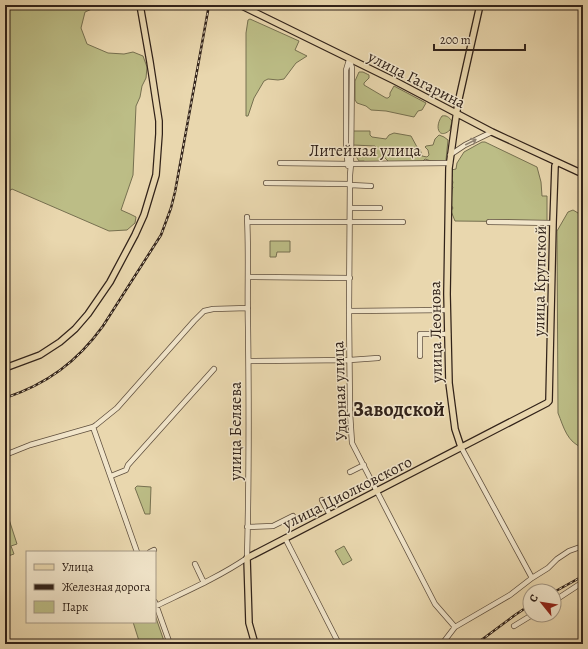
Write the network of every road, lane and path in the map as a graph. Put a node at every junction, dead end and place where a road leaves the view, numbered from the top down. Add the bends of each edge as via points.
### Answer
1 (140, 5) edge
2 (240, 5) edge
3 (480, 5) edge
4 (349, 58) junction
5 (456, 113) junction
6 (492, 132) junction
7 (450, 159) junction
8 (557, 162) junction
9 (280, 163) dead end
10 (349, 164) junction
11 (583, 174) edge
12 (266, 183) dead end
13 (350, 185) junction
14 (370, 186) dead end
15 (350, 208) junction
16 (380, 208) dead end
17 (350, 221) junction
18 (403, 222) dead end
19 (489, 222) dead end
20 (553, 223) junction
21 (248, 277) junction
22 (350, 278) junction
23 (248, 308) junction
24 (447, 310) junction
25 (349, 311) junction
26 (448, 334) junction
27 (420, 356) dead end
28 (378, 358) dead end
29 (350, 360) junction
30 (248, 361) junction
31 (5, 368) edge
32 (214, 369) dead end
33 (549, 401) joint
34 (93, 427) junction
35 (461, 448) junction
36 (5, 455) edge
37 (364, 465) junction
38 (350, 472) dead end
39 (111, 476) junction
40 (377, 491) junction
41 (322, 500) dead end
42 (330, 515) junction
43 (293, 516) dead end
44 (247, 527) junction
45 (285, 538) junction
46 (583, 546) edge
47 (138, 551) edge
48 (247, 558) junction
49 (195, 564) dead end
50 (530, 579) junction
51 (583, 582) edge
52 (204, 583) junction
53 (562, 596) edge
54 (156, 604) edge
55 (522, 621) edge
56 (514, 626) dead end
57 (455, 627) junction
58 (170, 644) edge
59 (255, 644) edge
60 (339, 644) edge
61 (442, 644) edge

1 - 31 main road via 159,121 156,175 144,215 110,282 75,329 40,355
2 - 4 main road, улица Гагарина
3 - 5 main road, улица Леонова
4 - 5 main road, улица Гагарина
4 - 10 street, Ударная улица via 349,66 352,68
5 - 6 main road, улица Гагарина
5 - 7 main road, улица Леонова
7 -> 6 street via 465,145
6 - 8 main road, улица Гагарина
7 - 10 street, Литейная улица
7 - 24 main road, улица Леонова
8 - 11 main road, улица Гагарина
8 - 20 main road, улица Крупской
9 - 10 street, Литейная улица
10 - 13 street, Ударная улица
12 - 13 street
13 - 14 street
13 - 15 street, Ударная улица
15 - 16 street
15 - 17 street, Ударная улица
17 - 18 street
17 - 21 street, улица Беляева via 248,220
17 - 22 street, Ударная улица
19 - 20 street
20 - 33 main road, улица Крупской
21 - 22 street
21 - 23 street, улица Беляева
22 - 25 street, Ударная улица
23 - 30 street, улица Беляева
23 - 34 street via 213,309 200,314 117,408
24 - 25 street
24 - 26 main road, улица Леонова
25 - 29 street, Ударная улица
26 - 27 street via 420,334
26 - 35 main road, улица Леонова via 449,383 455,429
28 - 29 street
29 - 30 street
29 - 37 street, Ударная улица via 351,439
30 - 44 street, улица Беляева
32 - 39 street via 126,470
33 - 35 main road, улица Циолковского
34 - 36 street via 54,437
34 - 39 street
35 - 40 main road, улица Циолковского
35 - 50 street, улица Леонова
37 - 38 street
37 - 40 street, Ударная улица
39 - 47 street
40 - 42 main road, улица Циолковского
40 - 57 street, Ударная улица via 435,604
41 - 42 street
42 - 45 main road, улица Циолковского
43 - 44 street via 273,526
44 - 48 street, улица Беляева
45 - 48 main road, улица Циолковского
45 - 60 street
46 - 50 street via 569,551
48 - 52 street, улица Циолковского
48 - 59 main road, улица Беляева via 249,623
49 - 52 street
50 - 57 street via 510,595
51 - 53 street
52 - 54 street, улица Циолковского
54 - 58 street
55 - 56 street
57 - 61 street

